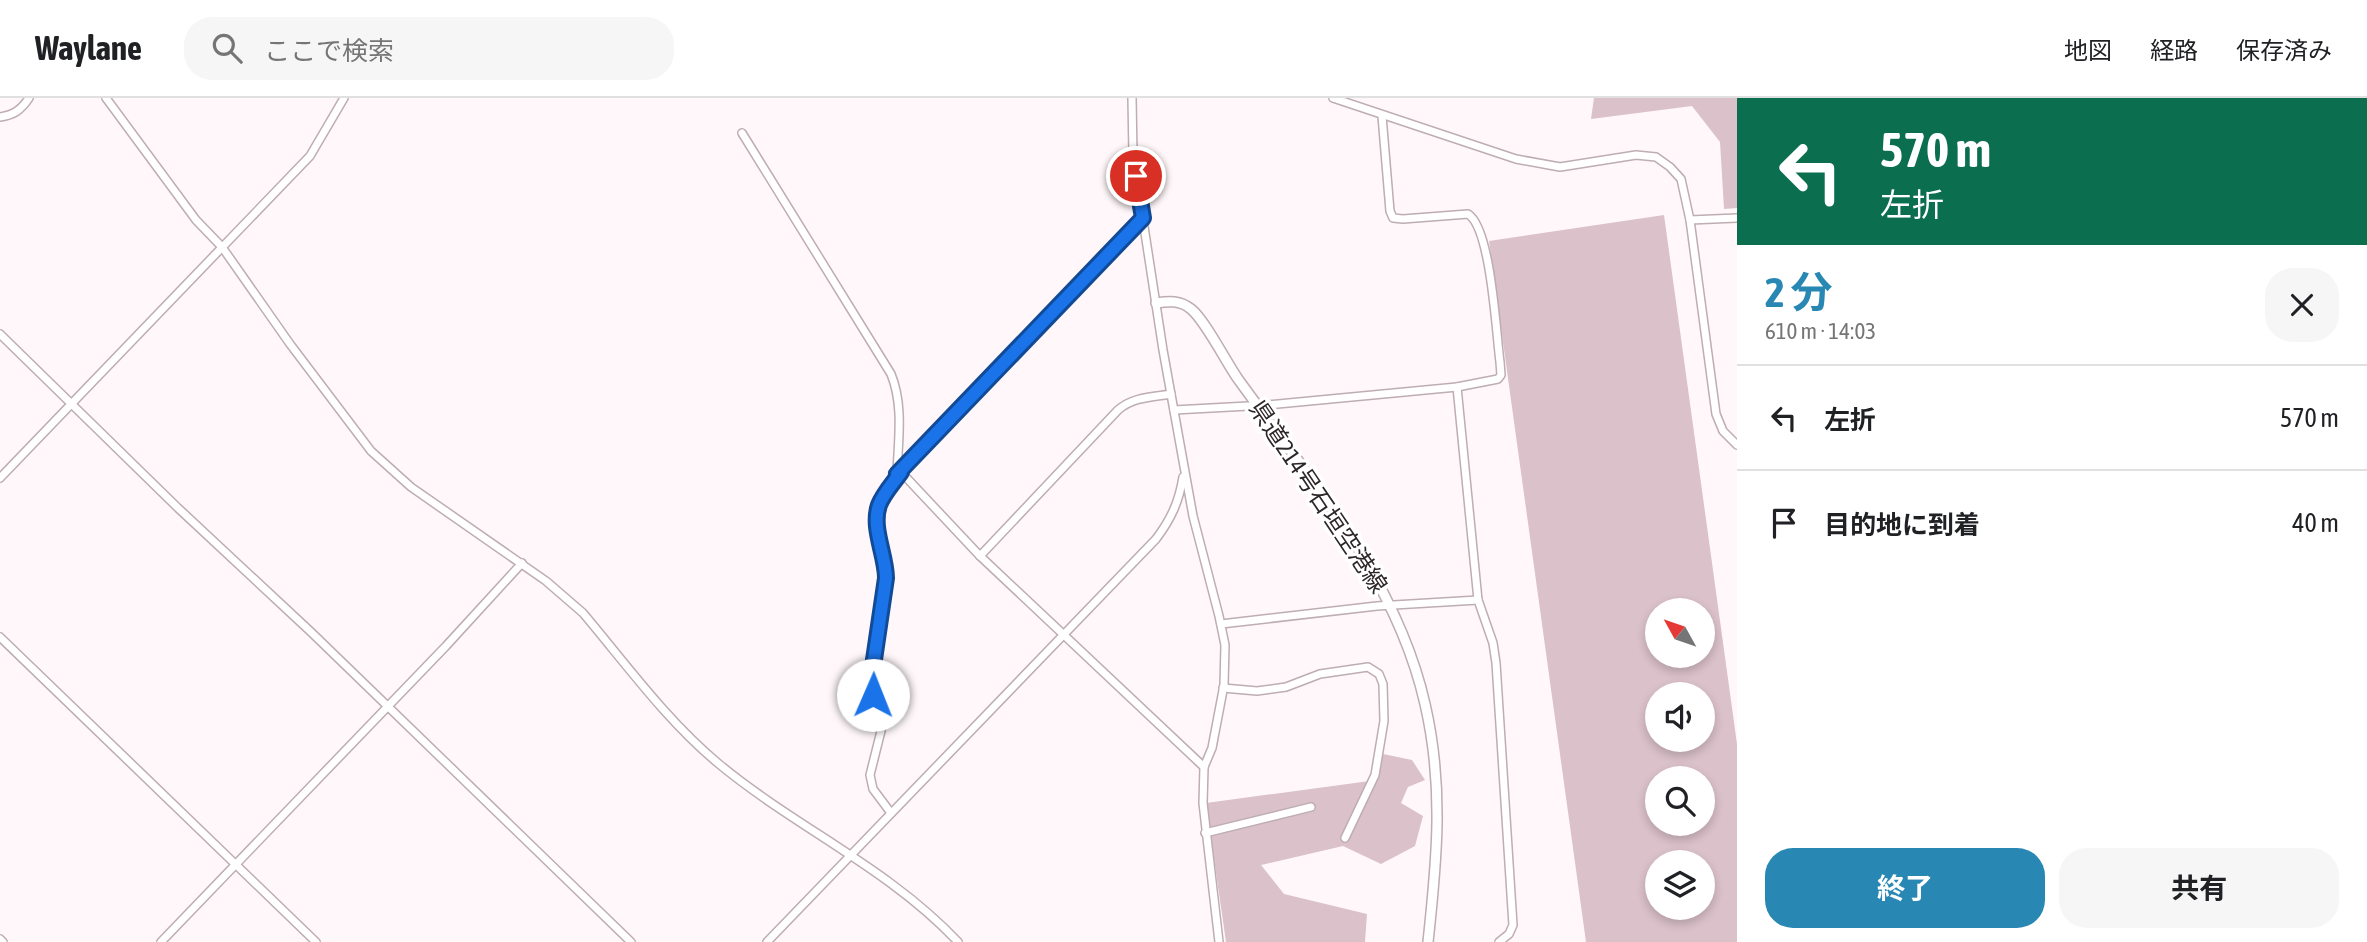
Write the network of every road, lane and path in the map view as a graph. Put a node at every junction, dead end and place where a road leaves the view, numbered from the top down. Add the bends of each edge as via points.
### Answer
1 (29, 98) edge
2 (106, 98) edge
3 (344, 98) edge
4 (1132, 98) edge
5 (1333, 98) edge
6 (1382, 116) junction
7 (0, 117) edge
8 (742, 133) dead end
9 (1143, 218) junction
10 (1737, 218) edge
11 (1690, 220) junction
12 (222, 247) junction
13 (1156, 303) junction
14 (0, 334) edge
15 (1457, 387) junction
16 (1171, 394) junction
17 (72, 404) junction
18 (1256, 405) junction
19 (1174, 410) junction
20 (1737, 445) edge
21 (1184, 469) junction
22 (899, 473) junction
23 (0, 478) edge
24 (980, 556) junction
25 (522, 563) junction
26 (1478, 600) junction
27 (1390, 605) junction
28 (1221, 624) junction
29 (1063, 635) junction
30 (0, 636) edge
31 (1223, 688) junction
32 (386, 707) junction
33 (1204, 767) junction
34 (1311, 807) dead end
35 (891, 813) junction
36 (1205, 833) junction
37 (1345, 838) dead end
38 (849, 856) junction
39 (236, 863) junction
40 (161, 942) edge
41 (316, 942) edge
42 (631, 942) edge
43 (767, 942) edge
44 (958, 942) edge
45 (1219, 942) edge
46 (1428, 942) edge
47 (1499, 942) edge

1 - 7 street via 22,109
2 - 12 street via 196,220
3 - 12 street via 310,156
4 - 9 street via 1133,155
5 - 6 street
6 - 11 street via 1507,156 1560,167 1636,155 1656,157 1681,179
6 - 15 street via 1393,218 1468,215 1475,219 1484,243 1501,375 1496,380
8 - 22 street via 891,374 900,408
9 - 13 street
9 - 22 street
10 - 11 street
11 - 20 street via 1716,414
12 - 17 street
12 - 25 street via 371,451 411,487
13 - 16 street
13 - 18 main road, 県道214号石垣空港線 via 1183,303 1194,311
14 - 17 street
15 - 18 street
15 - 26 street
16 - 19 street
16 - 24 street via 1126,403
17 - 23 street
17 - 32 street
18 - 19 street
18 - 27 main road, 県道214号石垣空港線 via 1353,539
19 - 21 street
21 - 28 street
21 - 29 street via 1180,498 1167,524
22 - 24 street
22 - 35 street via 879,504 877,518 886,578 871,680 883,723 870,775 873,789
24 - 29 street
25 - 32 street
25 - 38 street via 583,613 703,750
26 - 27 street
26 - 47 street via 1496,663 1511,882 1512,930
27 - 28 street
27 - 46 main road, 県道214号石垣空港線 via 1415,667 1437,769 1439,828
28 - 31 street
29 - 33 street
29 - 35 street
30 - 39 street
31 - 33 street
31 - 37 street via 1257,691 1286,687 1320,674 1368,667 1378,674 1383,684 1384,722 1375,775
32 - 39 street
32 - 42 street
33 - 36 street
34 - 36 street
35 - 38 street
36 - 45 street
38 - 43 street
38 - 44 street via 924,910
39 - 40 street
39 - 41 street

